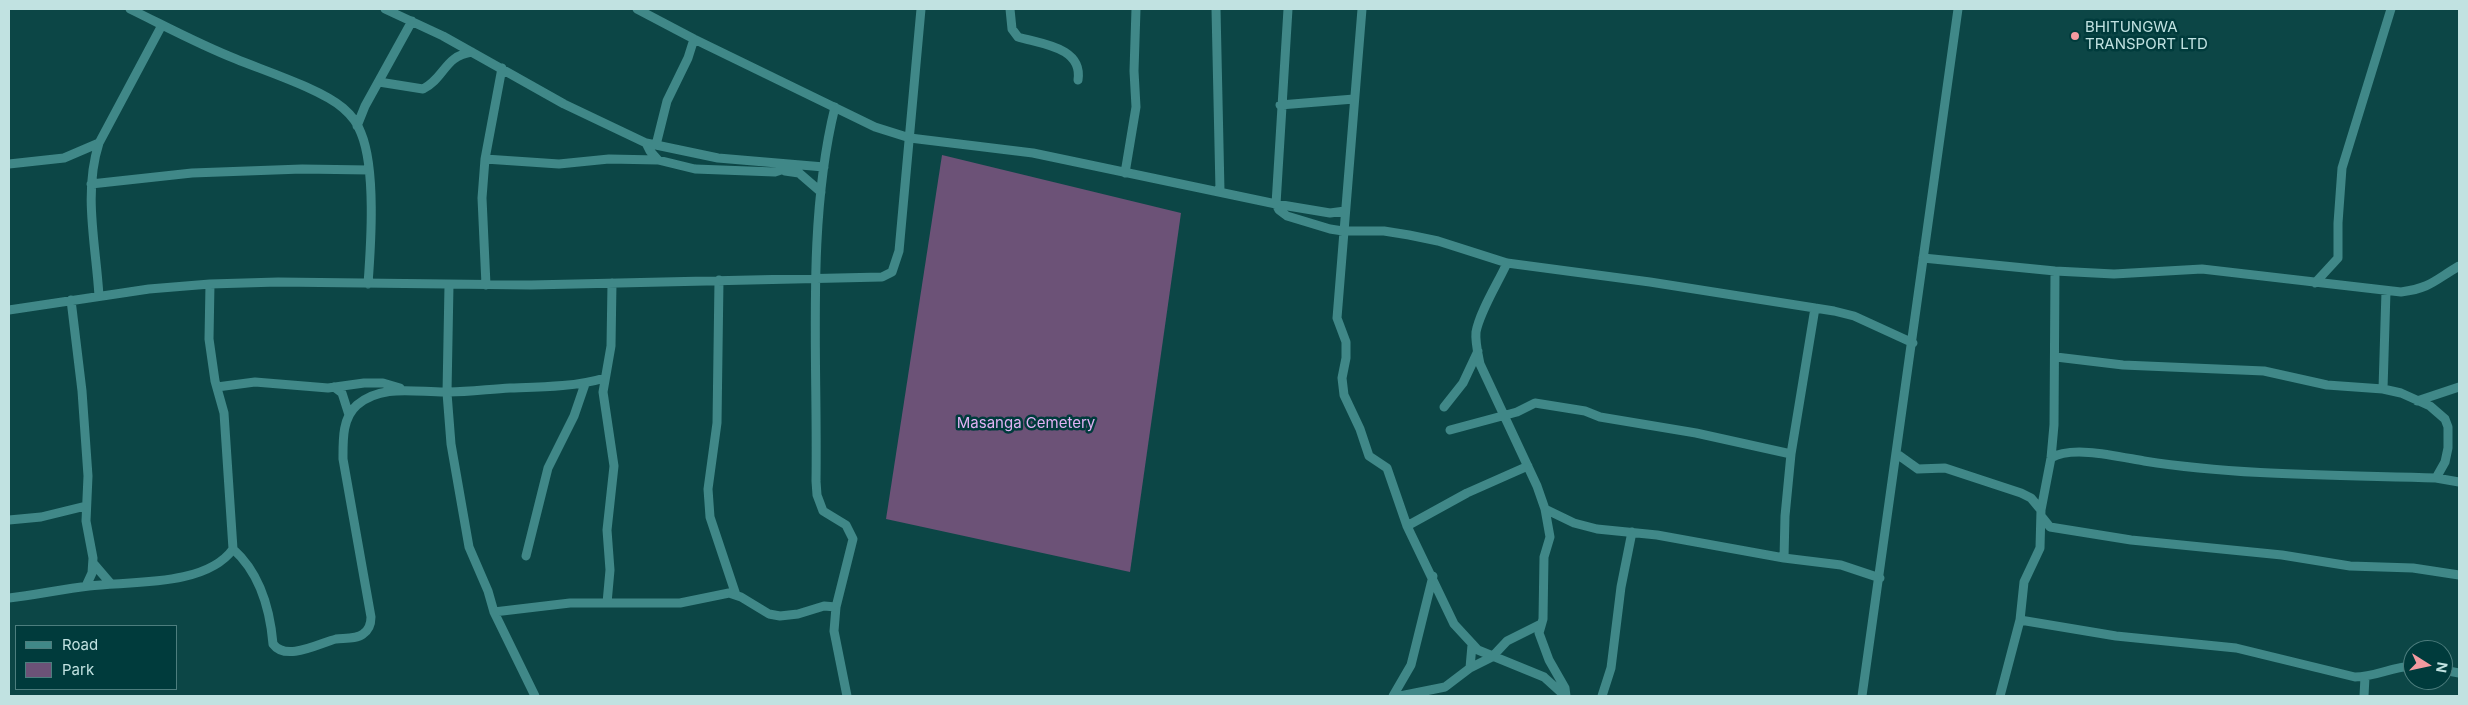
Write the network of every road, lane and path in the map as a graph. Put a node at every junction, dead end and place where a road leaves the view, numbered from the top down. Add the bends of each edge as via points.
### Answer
1 (130, 9) edge
2 (385, 9) edge
3 (638, 9) edge
4 (921, 9) edge
5 (1010, 9) edge
6 (1136, 9) edge
7 (1216, 9) edge
8 (1288, 9) edge
9 (1362, 9) edge
10 (1958, 9) edge
11 (2391, 9) edge
12 (412, 21) junction
13 (162, 25) junction
14 (694, 39) junction
15 (472, 52) junction
16 (502, 68) junction
17 (1078, 80) dead end
18 (379, 82) junction
19 (1354, 98) junction
20 (1280, 105) junction
21 (835, 107) junction
22 (357, 126) junction
23 (910, 138) junction
24 (99, 143) junction
25 (646, 143) junction
26 (656, 145) junction
27 (485, 159) junction
28 (658, 160) junction
29 (9, 164) edge
30 (797, 166) junction
31 (824, 168) junction
32 (369, 170) junction
33 (783, 171) junction
34 (1125, 173) junction
35 (91, 184) junction
36 (1220, 191) junction
37 (821, 192) junction
38 (1276, 204) junction
39 (1345, 211) junction
40 (1343, 231) junction
41 (1923, 258) junction
42 (1507, 263) junction
43 (2459, 266) edge
44 (2055, 271) junction
45 (719, 280) junction
46 (817, 280) junction
47 (612, 283) junction
48 (2315, 283) junction
49 (210, 284) junction
50 (368, 284) junction
51 (450, 285) junction
52 (486, 285) junction
53 (2386, 291) junction
54 (99, 296) junction
55 (71, 300) junction
56 (1815, 308) junction
57 (9, 310) edge
58 (1913, 343) junction
59 (1478, 350) junction
60 (2056, 357) junction
61 (605, 378) junction
62 (585, 384) junction
63 (217, 387) junction
64 (334, 387) junction
65 (2459, 387) edge
66 (2383, 389) junction
67 (406, 390) junction
68 (447, 392) junction
69 (2418, 401) junction
70 (1444, 407) dead end
71 (349, 415) junction
72 (1503, 415) junction
73 (1450, 430) dead end
74 (1790, 454) junction
75 (1897, 454) junction
76 (2052, 458) junction
77 (1528, 466) junction
78 (2436, 478) junction
79 (2459, 482) edge
80 (86, 506) junction
81 (1545, 509) junction
82 (2041, 513) junction
83 (9, 520) edge
84 (1407, 526) junction
85 (1632, 532) junction
86 (233, 549) junction
87 (526, 556) dead end
88 (1784, 558) junction
89 (93, 563) junction
90 (2459, 575) edge
91 (1433, 576) junction
92 (1880, 578) junction
93 (111, 584) junction
94 (86, 586) junction
95 (736, 595) junction
96 (9, 598) edge
97 (606, 603) junction
98 (836, 607) junction
99 (494, 612) junction
100 (2020, 620) junction
101 (1541, 624) junction
102 (1472, 645) junction
103 (1492, 657) junction
104 (2403, 667) edge
105 (1470, 668) junction
106 (2365, 677) junction
107 (535, 696) edge
108 (847, 696) edge
109 (1393, 696) edge
110 (1400, 696) edge
111 (1566, 696) edge
112 (1602, 696) edge
113 (1862, 696) edge
114 (2000, 696) edge
115 (2364, 696) edge

1 - 13 street
2 - 12 street
3 - 14 street
4 - 23 street
5 - 17 street via 1014,33 1070,55 1078,68
6 - 34 street via 1136,107
7 - 36 street
8 - 20 street
9 - 19 street
10 - 41 street
11 - 48 street via 2342,168 2338,258
12 - 15 street
12 - 18 street
13 - 22 street via 323,97 342,107
13 - 24 street
14 - 21 street
14 - 26 street via 666,101
15 - 16 street
15 - 18 street via 460,54 448,63 434,82 424,89
16 - 25 street via 564,104
16 - 27 street
18 - 22 street via 364,106
19 - 20 street
19 - 39 street
20 - 38 street
21 - 23 street via 875,127
21 - 31 street
22 - 32 street via 367,153
23 - 34 street via 1033,153
23 - 46 street via 902,233 892,272 882,277
24 - 29 street via 64,158
24 - 35 street
25 - 26 street
25 - 28 street
26 - 30 street via 718,158
27 - 28 street via 559,164 609,159
27 - 52 street via 482,217
28 - 33 street via 695,169
30 - 31 street
30 - 33 street
31 - 37 street
32 - 35 street via 192,173
32 - 50 street via 371,246
33 - 37 street via 799,173
34 - 36 street
35 - 54 street via 92,236
36 - 38 street
37 - 46 street
38 - 39 street via 1330,212
38 - 40 street via 1287,216
39 - 40 street
40 - 42 street via 1409,234
40 - 84 street via 1337,318 1346,342 1342,378 1344,394 1369,456 1387,468
41 - 44 street
41 - 58 street
42 - 56 street
42 - 59 street via 1480,319 1476,333
43 - 53 street via 2420,289
44 - 48 street via 2128,274 2202,269
44 - 60 street
45 - 46 street
45 - 47 street
45 - 95 street via 717,423 708,488 712,523
46 - 98 street via 817,495 824,511 846,525 853,539
47 - 52 street
47 - 61 street via 611,346
48 - 53 street
49 - 50 street
49 - 54 street
49 - 63 street via 210,339
50 - 51 street
51 - 52 street
51 - 68 street
53 - 66 street
54 - 55 street
55 - 57 street
55 - 80 street via 85,429
56 - 58 street via 1854,316
56 - 74 street
58 - 75 street
59 - 70 street via 1463,383
59 - 72 street via 1480,364
60 - 66 street via 2123,365 2264,371 2327,385
60 - 76 street
61 - 62 street
61 - 97 street via 604,408 614,466 607,530 610,570
62 - 68 street
62 - 87 street via 574,416 548,468
63 - 64 street via 255,382
63 - 86 street via 224,412
64 - 67 street via 383,383
64 - 71 street via 342,393
65 - 69 street
66 - 69 street
67 - 68 street
67 - 71 street via 389,391 369,398
68 - 99 street via 451,444 468,547
69 - 78 street via 2439,413 2448,427 2445,462
71 - 86 street via 343,440 343,459 370,617 368,629 362,636 333,640 306,650 276,648 259,584 250,567
72 - 73 street
72 - 74 street via 1535,403 1560,406
72 - 77 street
74 - 88 street
75 - 82 street via 1918,469 1945,468 2021,493 2031,498
75 - 92 street
76 - 78 street via 2059,454 2082,452 2202,468
76 - 82 street
77 - 81 street
77 - 84 street via 1467,493
78 - 79 street
80 - 83 street via 42,517
80 - 89 street
81 - 85 street via 1574,523
81 - 101 street via 1550,537 1544,557
82 - 90 street via 2050,527 2131,540 2282,555 2350,566 2413,568
82 - 100 street via 2040,548 2024,582
84 - 91 street
85 - 88 street
85 - 112 street via 1620,595 1613,661
86 - 93 street via 212,566 180,578 153,583
88 - 92 street via 1841,565
89 - 93 street
89 - 94 street
91 - 102 street via 1445,609
91 - 109 street via 1411,665
92 - 113 street
93 - 94 street
94 - 96 street
95 - 97 street via 719,595 680,604
95 - 98 street via 769,614 780,616 824,606
97 - 99 street via 543,605
98 - 108 street via 835,647
99 - 107 street
100 - 106 street via 2116,636 2236,648
100 - 114 street
101 - 103 street via 1507,641
101 - 111 street via 1540,633 1549,660 1565,688
102 - 103 street
102 - 105 street
103 - 105 street
103 - 111 street via 1544,677
104 - 106 street
105 - 110 street via 1445,687
106 - 115 street

